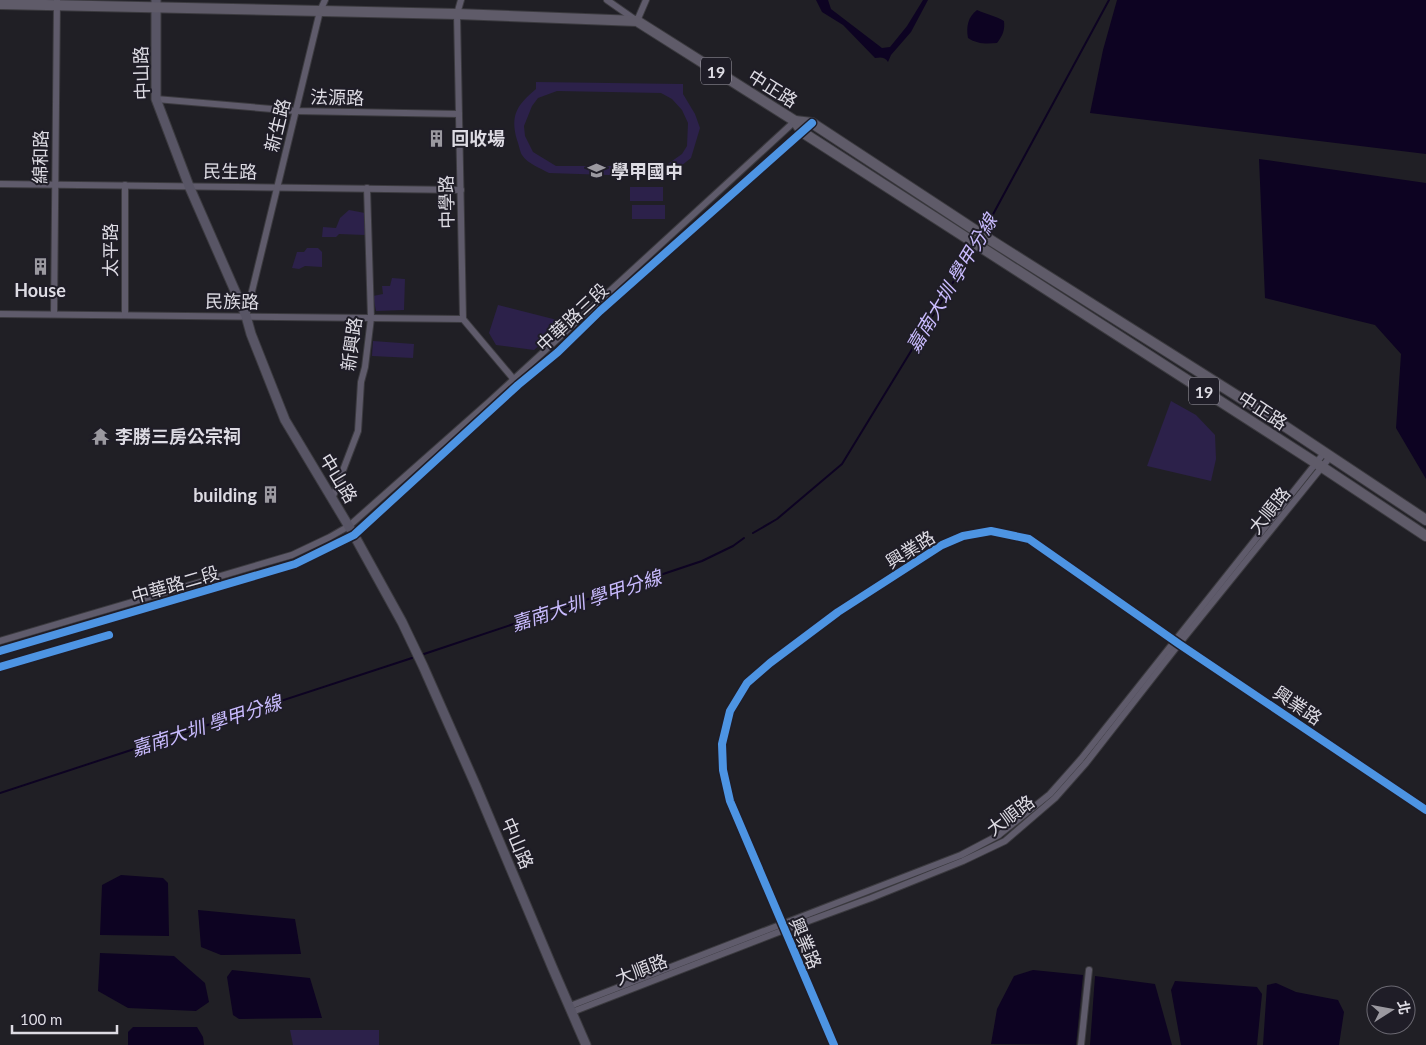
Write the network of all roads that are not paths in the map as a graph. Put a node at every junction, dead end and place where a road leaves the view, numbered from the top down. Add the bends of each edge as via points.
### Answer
1 (324, 0) edge
2 (461, 0) edge
3 (607, 0) edge
4 (646, 0) edge
5 (57, 3) edge
6 (0, 4) edge
7 (156, 4) edge
8 (320, 11) junction
9 (457, 14) junction
10 (638, 21) junction
11 (156, 99) junction
12 (296, 111) junction
13 (459, 114) junction
14 (795, 121) junction
15 (812, 123) junction
16 (802, 132) junction
17 (0, 184) edge
18 (55, 184) junction
19 (125, 185) junction
20 (189, 186) junction
21 (278, 187) junction
22 (367, 188) junction
23 (461, 190) junction
24 (977, 235) junction
25 (0, 314) edge
26 (54, 314) junction
27 (124, 315) junction
28 (246, 316) junction
29 (371, 318) junction
30 (463, 319) junction
31 (514, 379) junction
32 (518, 385) junction
33 (1327, 455) junction
34 (1320, 465) junction
35 (332, 499) junction
36 (1412, 511) junction
37 (1426, 520) edge
38 (1404, 521) junction
39 (348, 526) junction
40 (354, 535) junction
41 (1426, 536) edge
42 (0, 641) edge
43 (1177, 642) junction
44 (0, 651) edge
45 (1426, 810) edge
46 (782, 927) junction
47 (1089, 970) dead end
48 (571, 1009) junction
49 (586, 1045) edge
50 (834, 1045) edge
51 (1082, 1045) edge

1 - 8 street, 新生路
2 - 9 street, 中學路
3 - 10 street, 中正路
4 - 10 street
5 - 6 main road
5 - 7 main road
5 - 18 street, 綿和路
7 - 8 main road
7 - 11 main road, 中山路
8 - 9 main road
8 - 12 street, 新生路
9 - 10 main road
9 - 13 street, 中學路
10 - 14 main road, 中正路 / 19
11 - 12 street, 法源路
11 - 20 main road, 中山路
12 - 13 street, 法源路
12 - 21 street, 新生路
13 - 23 street, 中學路
14 - 15 main road, 19
14 - 16 main road, 19
14 - 31 street, 中華路三段
15 - 16 street, 中華路三段
15 - 24 main road, 中正路 / 19
16 - 24 main road, 中正路 / 19
16 - 32 street, 中華路三段
17 - 18 street, 民生路
18 - 19 street, 民生路
18 - 26 street, 綿和路
19 - 20 street, 民生路
19 - 27 street, 太平路
20 - 21 street, 民生路
20 - 28 main road, 中山路
21 - 22 street, 民生路
21 - 28 street, 新生路
22 - 23 street, 民生路
22 - 29 street, 新興路
23 - 30 street, 中學路
24 - 33 main road, 中正路 / 19
24 - 34 main road, 中正路 / 19 via 981,247
25 - 26 street, 民族路
26 - 27 street, 民族路
27 - 28 street, 民族路
28 - 29 street, 民族路
28 - 35 main road, 中山路 via 285,420
29 - 30 street, 民族路
29 - 35 street, 新興路 via 361,382 358,431
30 - 31 street
31 - 32 street
31 - 39 street, 中華路三段
32 - 40 street, 中華路三段
33 - 34 street, 大順路
33 - 36 main road, 中正路 / 19
34 - 38 main road, 中正路 / 19
34 - 43 street, 大順路
35 - 39 main road, 中山路
36 - 37 main road, 中正路 / 19
36 - 38 main road
38 - 41 main road, 中正路 / 19
39 - 40 main road, 中山路
39 - 42 street, 中華路二段 via 292,555
40 - 44 street, 中華路二段 via 295,564
40 - 48 main road, 中山路 via 423,666
43 - 45 street, 興業路
43 - 46 street, 大順路 via 1050,794 999,835 962,854
43 - 46 street, 興業路 via 1028,539 991,531 963,536 942,545 838,612 747,683 730,711 722,744 723,770 730,801
46 - 48 street, 大順路
46 - 50 street, 興業路
47 - 51 street
48 - 49 main road, 中山路

